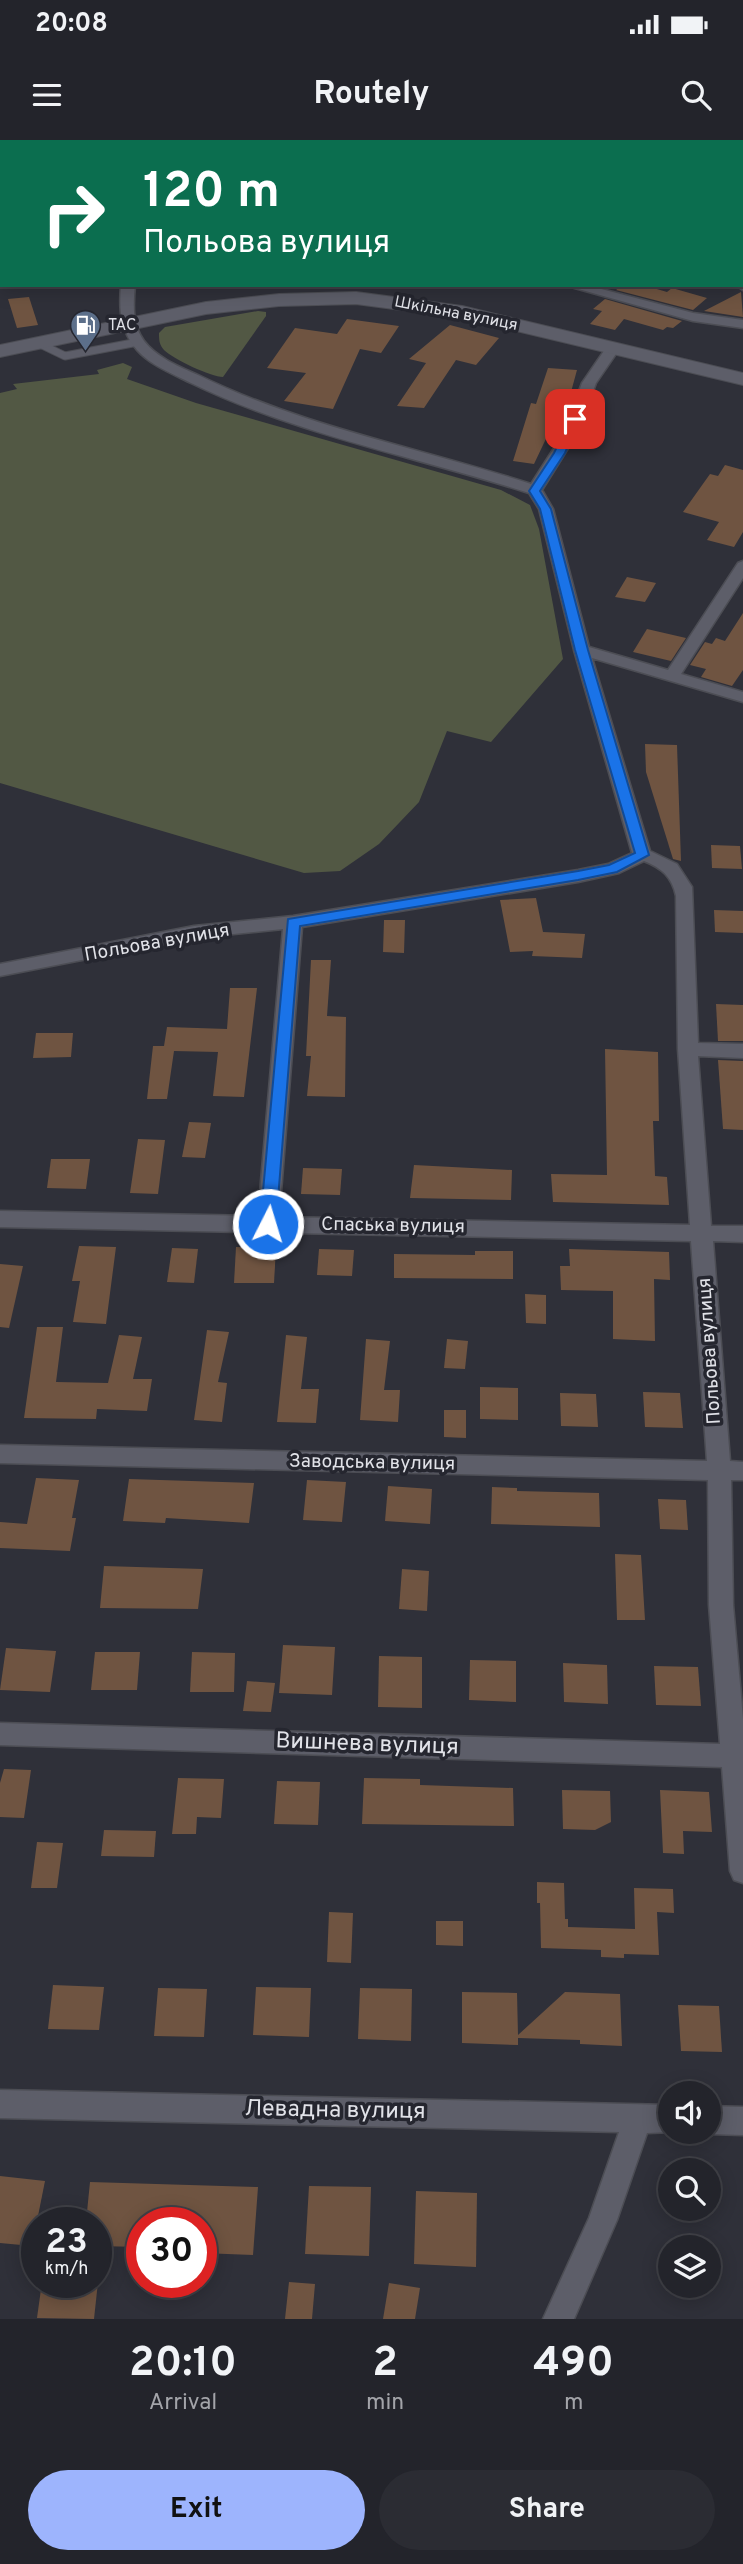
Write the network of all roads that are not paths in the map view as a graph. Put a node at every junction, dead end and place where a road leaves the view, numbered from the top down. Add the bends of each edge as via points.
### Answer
1 (128, 287) edge
2 (578, 287) edge
3 (128, 323) junction
4 (743, 324) edge
5 (38, 342) junction
6 (138, 342) junction
7 (613, 348) junction
8 (0, 351) edge
9 (743, 379) edge
10 (535, 491) junction
11 (743, 566) edge
12 (582, 650) junction
13 (671, 677) junction
14 (743, 698) edge
15 (642, 855) junction
16 (293, 922) junction
17 (0, 970) edge
18 (688, 1049) junction
19 (743, 1051) edge
20 (0, 1219) edge
21 (268, 1224) junction
22 (701, 1233) junction
23 (743, 1234) edge
24 (0, 1454) edge
25 (719, 1470) junction
26 (743, 1471) edge
27 (0, 1734) edge
28 (738, 1756) edge
29 (743, 1871) edge
30 (0, 2104) edge
31 (637, 2118) junction
32 (658, 2119) edge
33 (721, 2120) edge
34 (743, 2121) edge
35 (558, 2319) edge

1 - 3 street
2 - 4 street via 692,317
3 - 5 main road, Шкільна вулиця
3 - 6 street
3 - 7 main road, Шкільна вулиця via 266,301 371,299 453,310
5 - 6 lane via 65,356
5 - 8 main road, Шкільна вулиця
6 - 10 street via 151,356 239,400
7 - 9 main road, Шкільна вулиця
7 - 10 street via 592,377 570,434
10 - 12 street via 546,509
11 - 13 street
12 - 13 street
12 - 15 street
13 - 14 street
15 - 16 street, Польова вулиця via 613,869 578,876
15 - 18 street, Польова вулиця via 668,864 684,888
16 - 17 street, Польова вулиця via 194,932
16 - 21 street
18 - 19 street
18 - 22 street, Польова вулиця
20 - 21 street, Спаська вулиця
21 - 22 street, Спаська вулиця
22 - 23 street, Спаська вулиця
22 - 25 street, Польова вулиця
24 - 25 street, Заводська вулиця
25 - 26 street, Заводська вулиця
25 - 28 street, Польова вулиця via 721,1605
27 - 28 street, Вишнева вулиця
28 - 29 street, Польова вулиця
30 - 31 street, Левадна вулиця
31 - 32 street, Левадна вулиця
31 - 35 street via 604,2222
33 - 34 street

